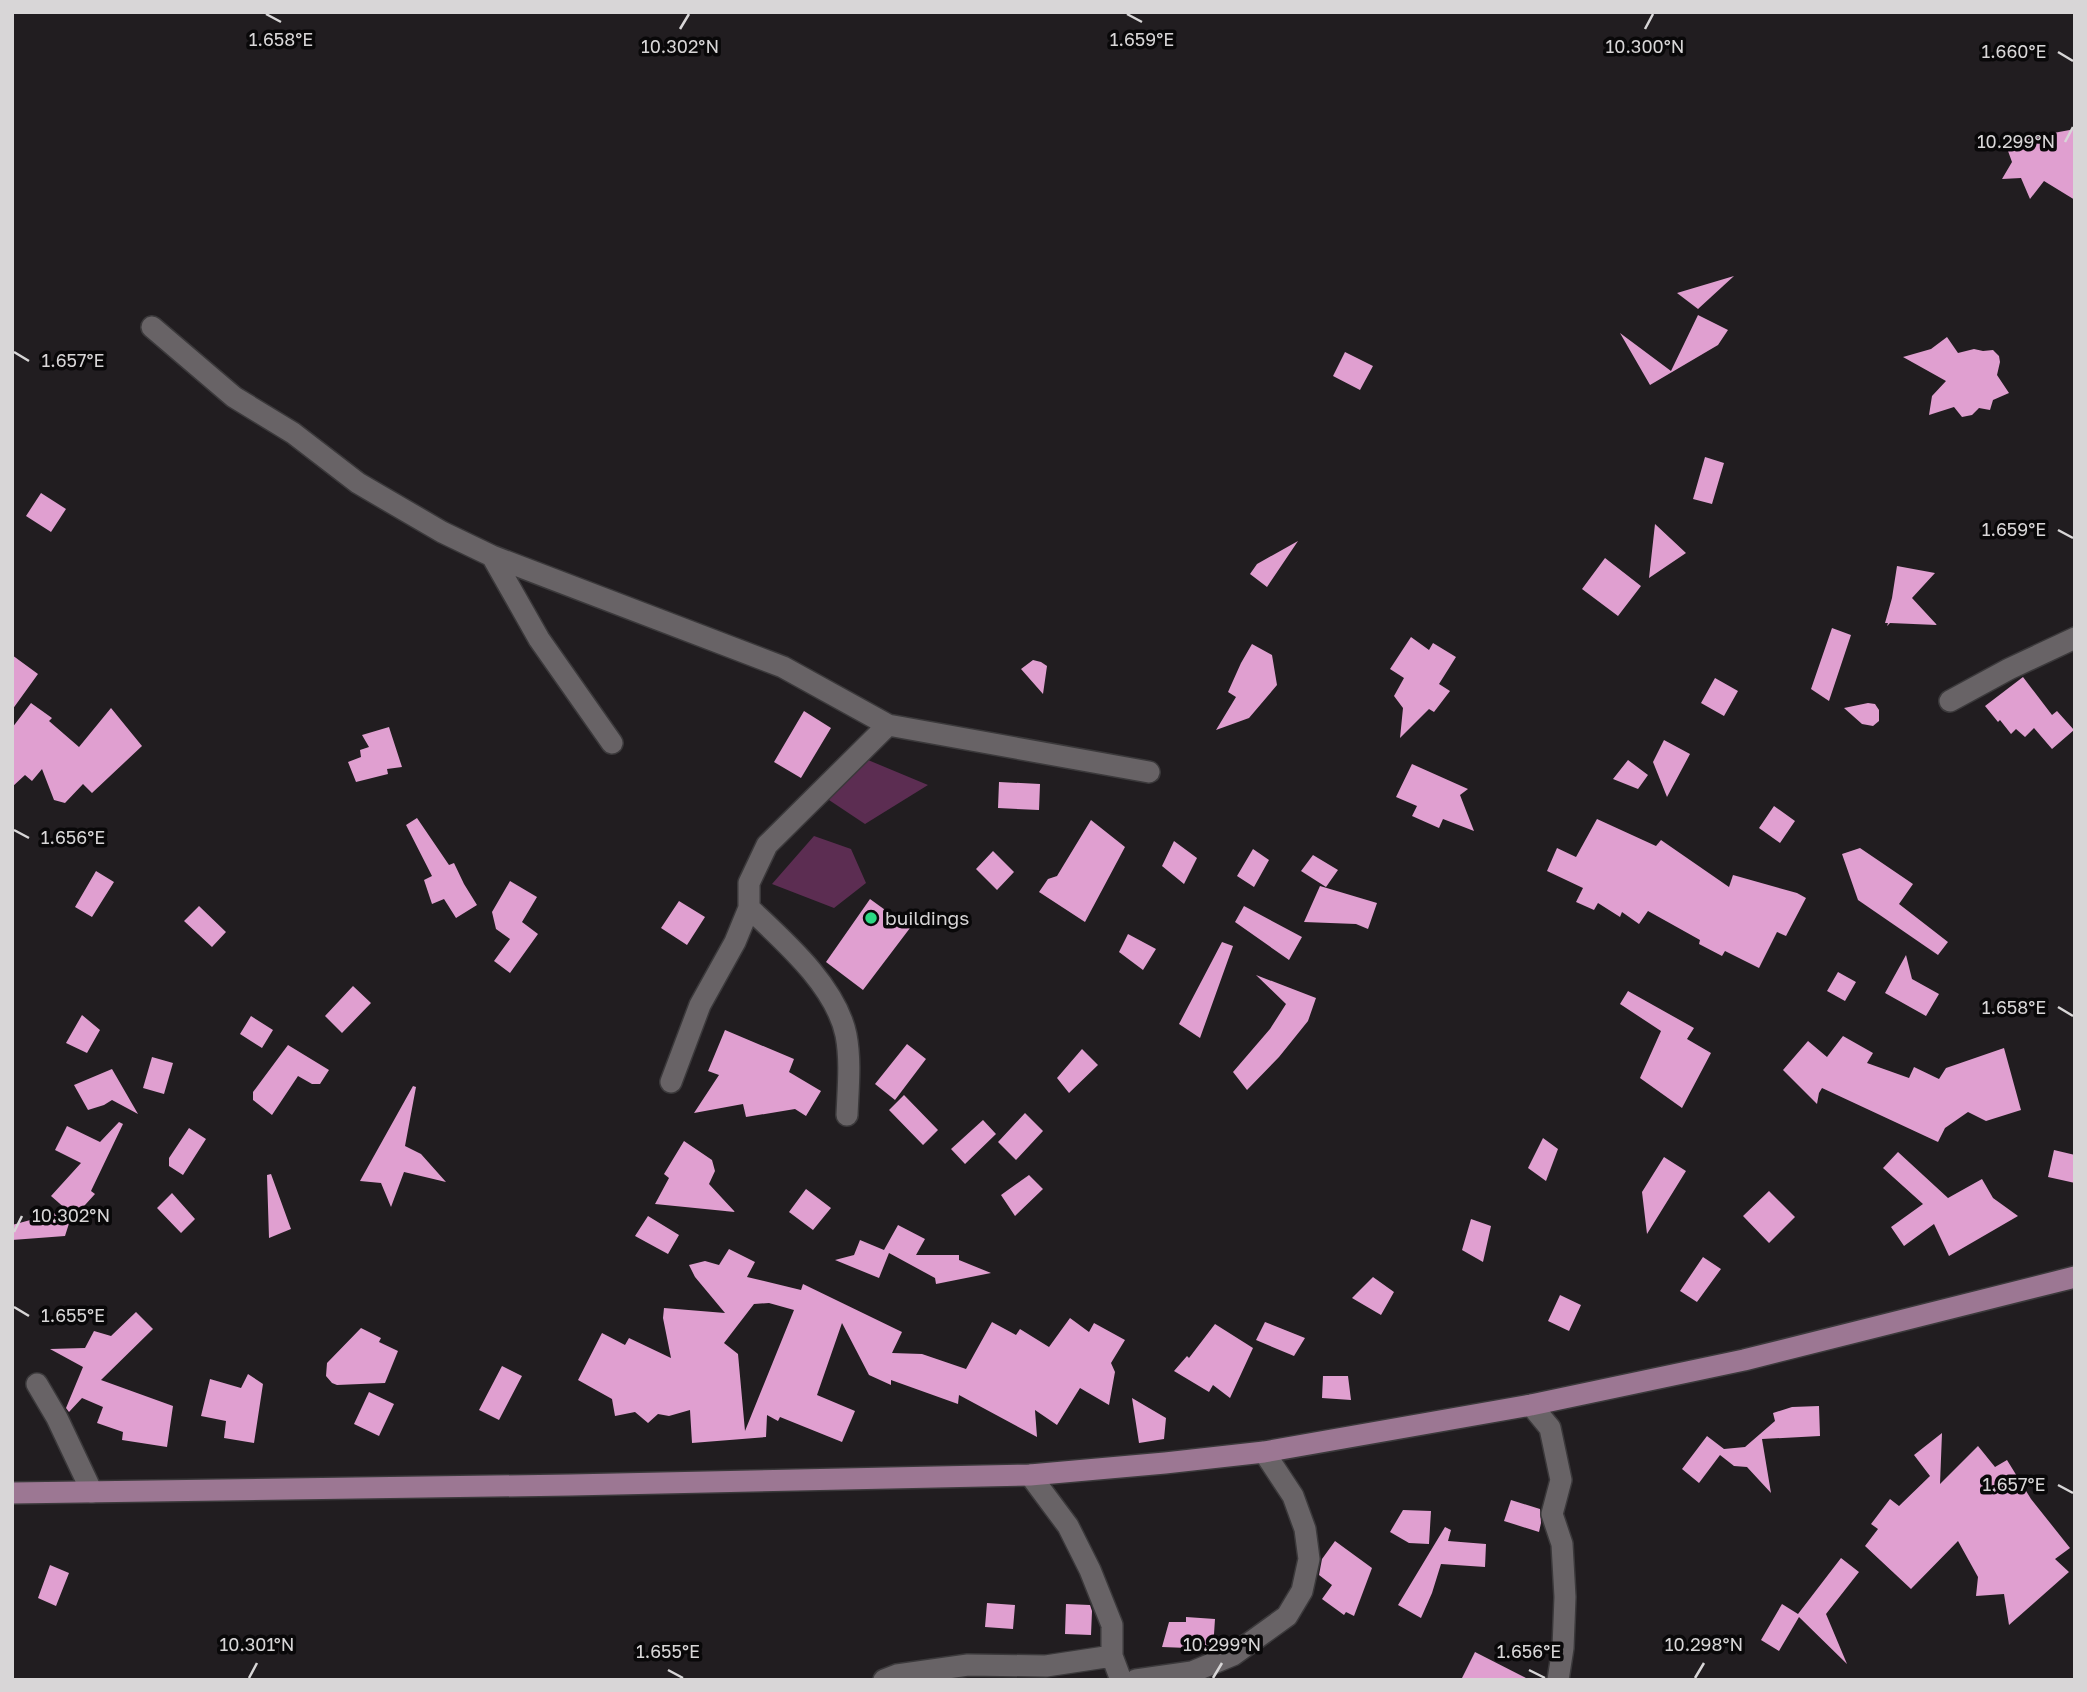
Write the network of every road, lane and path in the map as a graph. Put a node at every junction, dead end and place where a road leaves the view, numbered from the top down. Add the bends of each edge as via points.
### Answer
1 (152, 327) dead end
2 (492, 556) junction
3 (2075, 638) edge
4 (1950, 701) dead end
5 (888, 724) junction
6 (612, 743) dead end
7 (1149, 772) dead end
8 (749, 908) junction
9 (671, 1082) dead end
10 (848, 1115) dead end
11 (2075, 1277) edge
12 (37, 1384) dead end
13 (1531, 1405) junction
14 (1264, 1451) junction
15 (1030, 1475) junction
16 (92, 1492) junction
17 (12, 1493) edge
18 (1112, 1656) junction
19 (884, 1680) edge
20 (1121, 1680) edge
21 (1136, 1680) edge
22 (1558, 1680) edge

1 - 2 street via 234,397 293,433 358,483
2 - 5 street via 783,667
2 - 6 street via 539,639
3 - 4 street
5 - 7 street
5 - 8 street via 767,845 749,883
8 - 9 street via 701,1005
8 - 10 street via 795,951 834,1002 845,1033
11 - 13 main road via 1744,1360
12 - 16 street
13 - 14 main road
13 - 22 street via 1550,1428 1561,1480 1552,1514 1562,1544 1565,1597
14 - 15 main road
14 - 21 street via 1293,1496 1305,1529 1309,1559 1302,1591 1287,1616 1233,1655 1192,1672
15 - 16 main road
15 - 18 street via 1068,1526 1090,1570 1112,1625
16 - 17 main road
18 - 19 street via 1046,1666 968,1665
18 - 20 street

